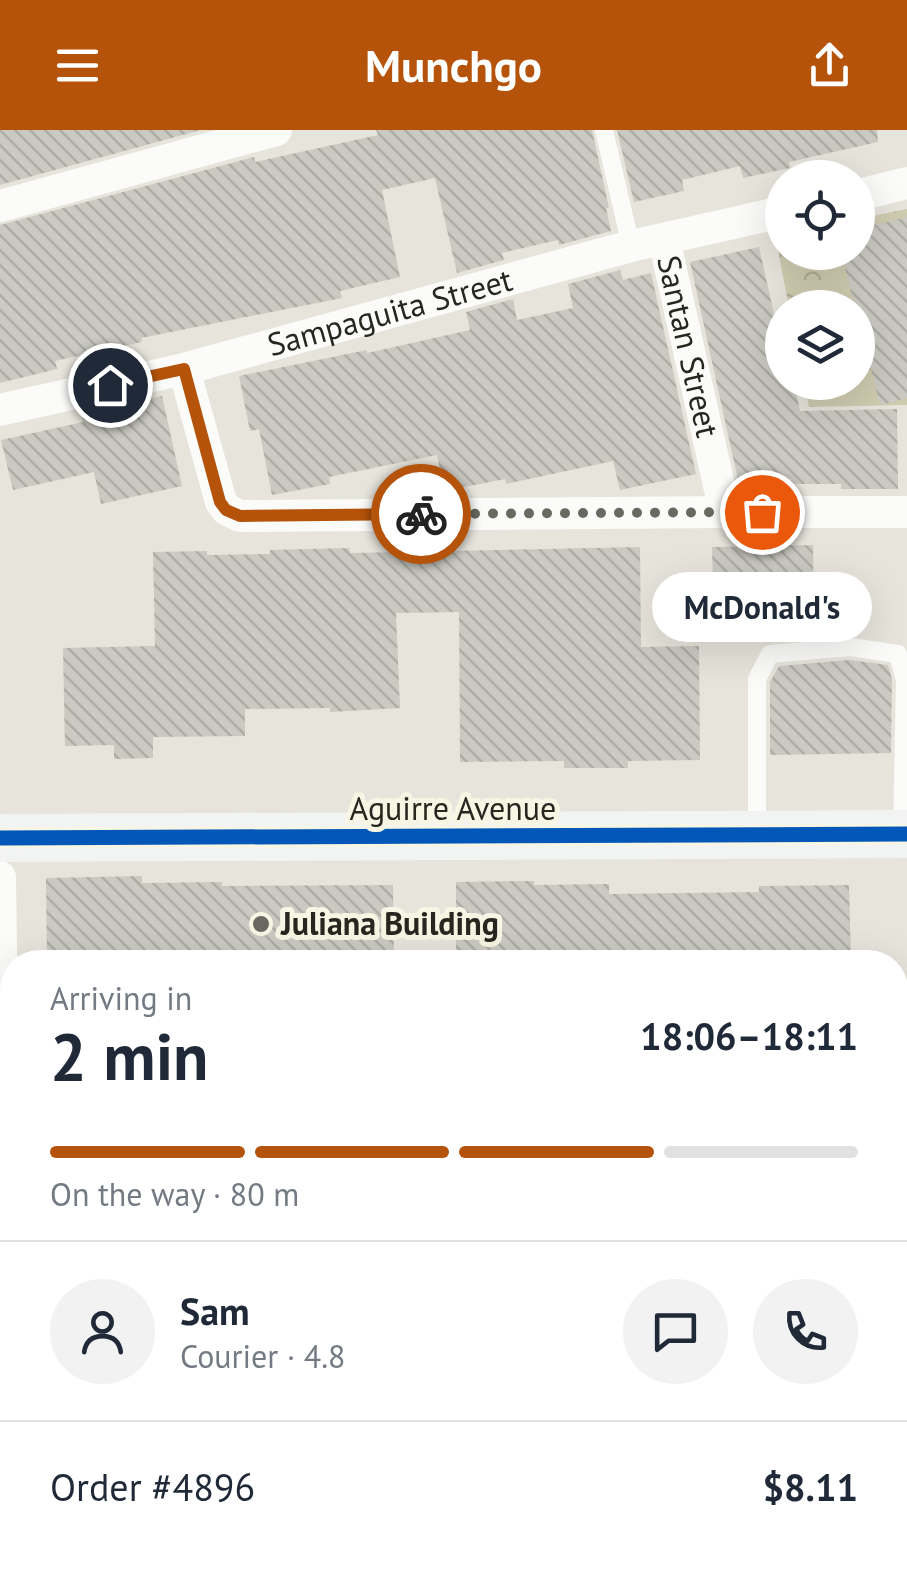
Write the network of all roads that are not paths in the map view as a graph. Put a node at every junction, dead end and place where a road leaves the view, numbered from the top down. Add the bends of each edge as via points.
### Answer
1 (276, 130) edge
2 (604, 130) edge
3 (907, 184) edge
4 (875, 191) edge
5 (0, 206) edge
6 (765, 216) edge
7 (664, 239) junction
8 (631, 246) junction
9 (184, 369) junction
10 (0, 410) edge
11 (726, 512) junction
12 (907, 512) edge
13 (904, 834) edge
14 (757, 835) junction
15 (0, 838) edge
16 (0, 877) edge
17 (2, 950) edge

1 - 5 street
2 - 8 lane
3 - 4 street
6 - 7 street, Sampaguita Street
7 - 8 street, Sampaguita Street
7 - 11 street, Santan Street
8 - 9 street, Sampaguita Street
9 - 10 street, Sampaguita Street
9 - 11 street via 220,502 240,516
11 - 12 street
13 - 14 street, Aguirre Avenue
13 - 14 lane via 905,680 898,654 850,648 770,654 757,679
14 - 15 street, Aguirre Avenue
16 - 17 street

